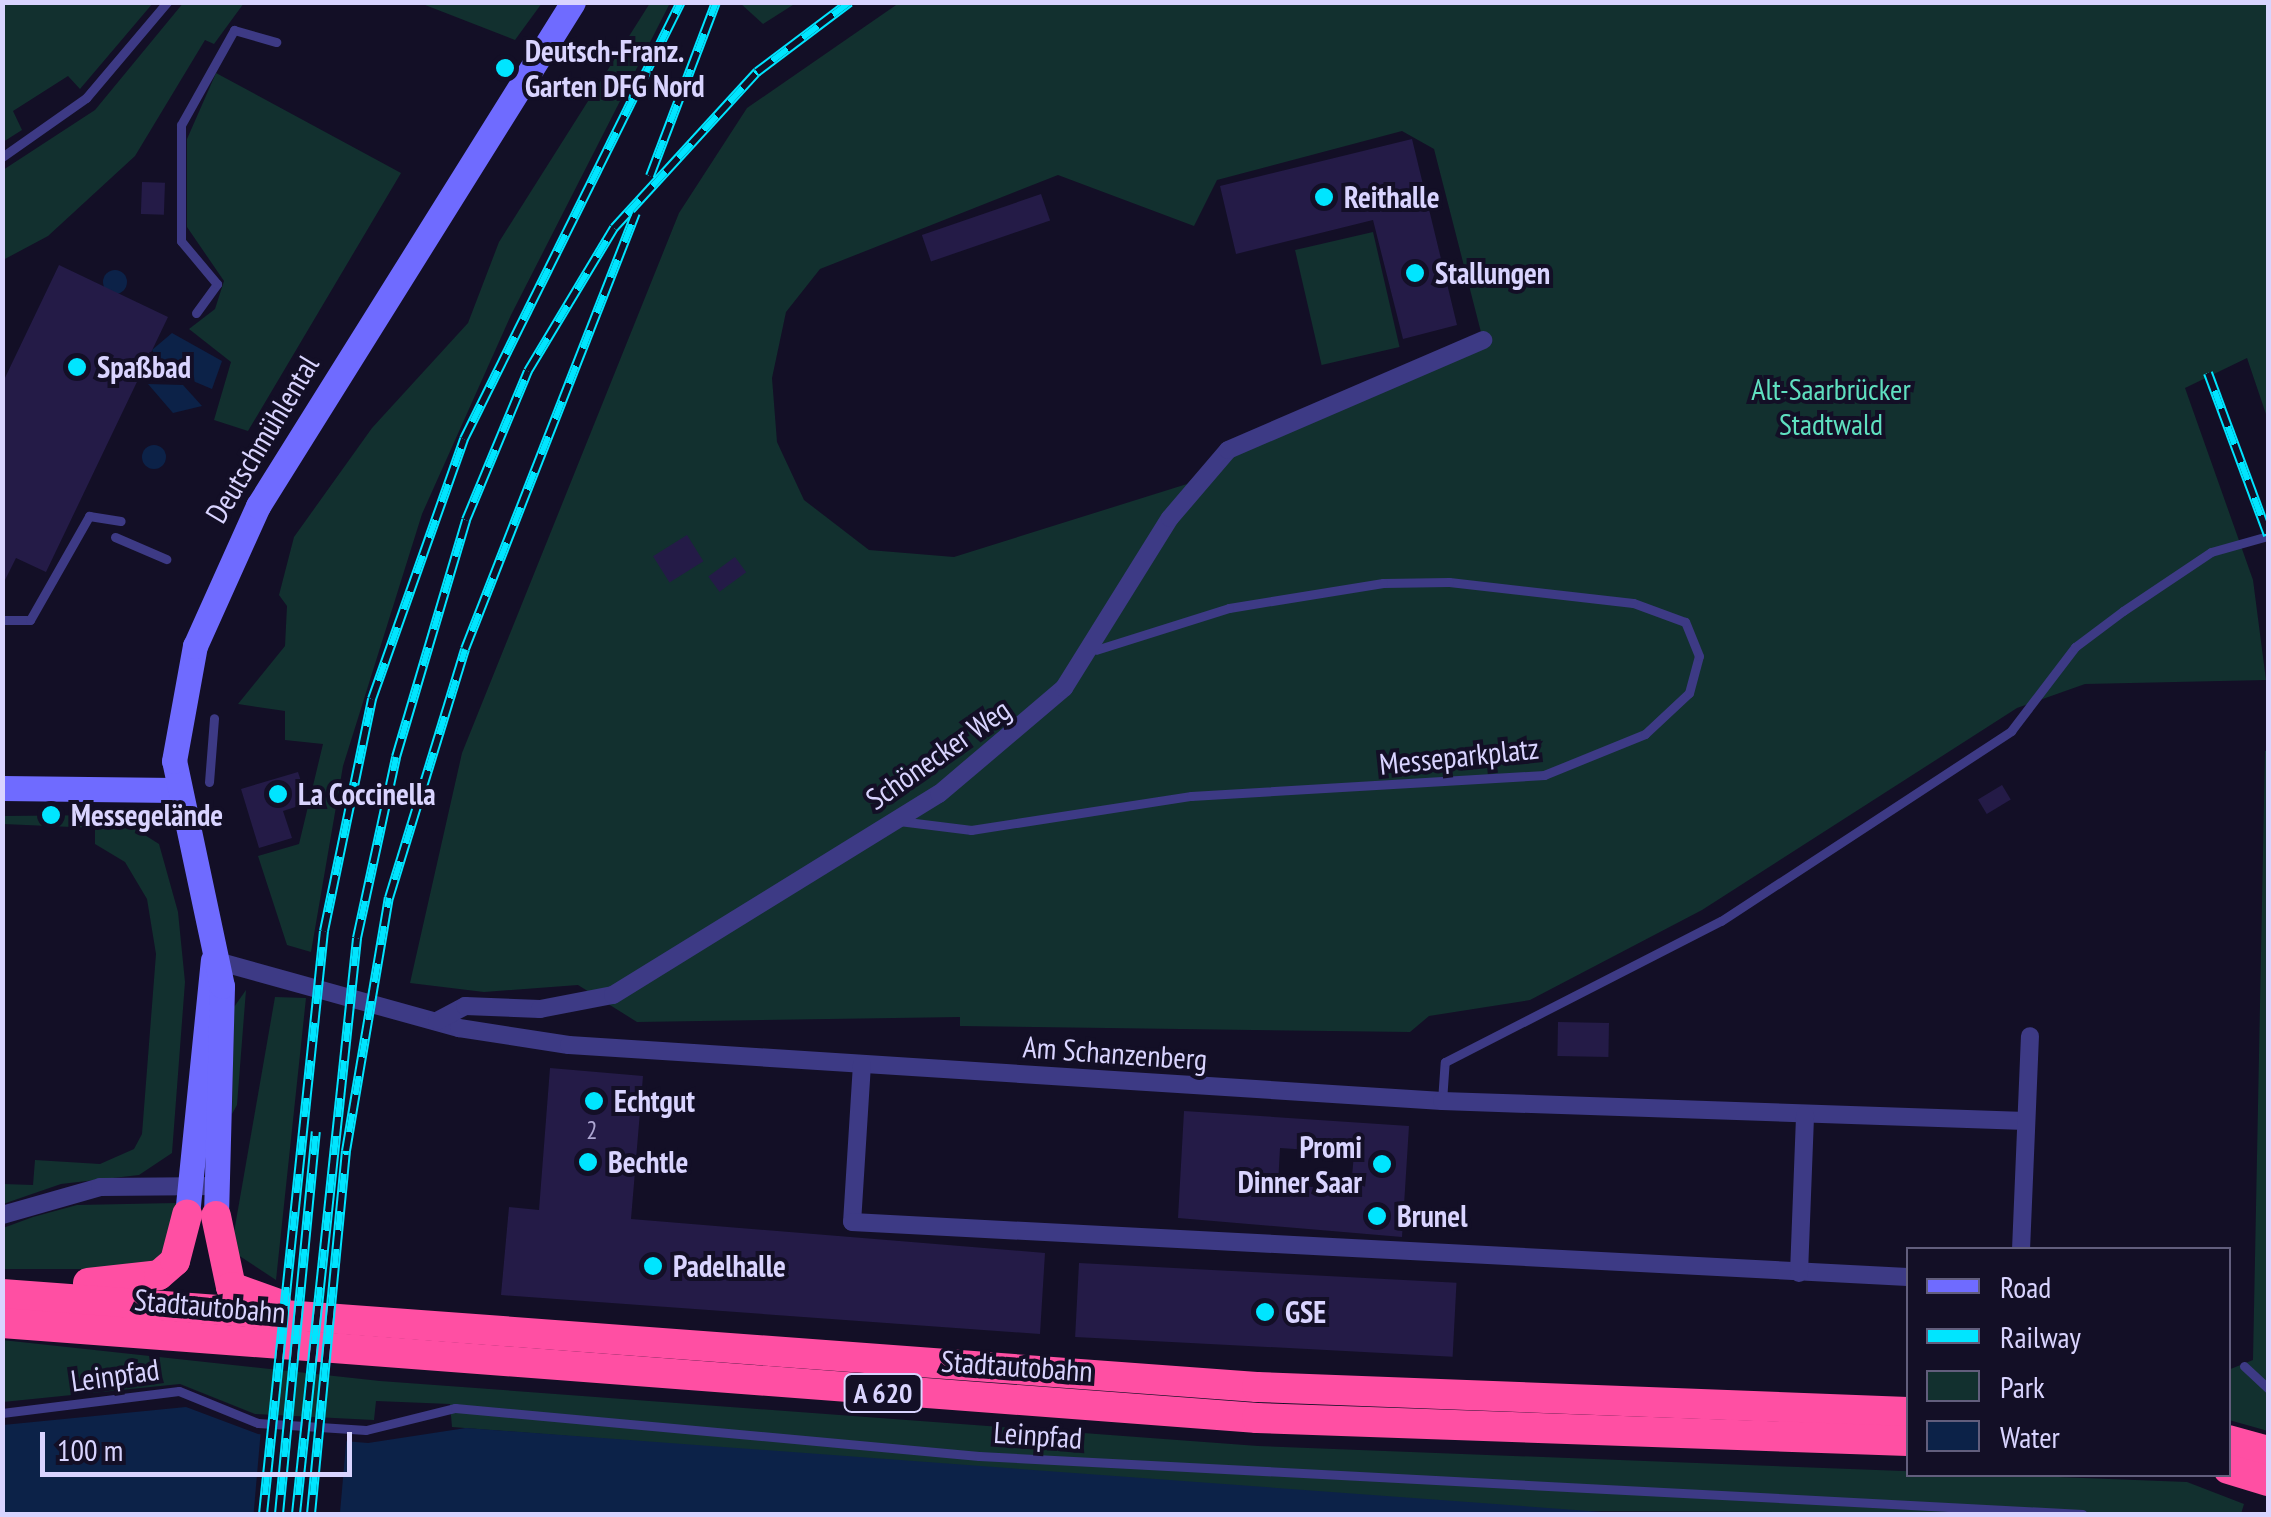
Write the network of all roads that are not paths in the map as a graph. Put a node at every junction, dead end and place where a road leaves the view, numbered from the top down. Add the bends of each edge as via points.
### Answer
1 (167, 2) edge
2 (573, 2) edge
3 (276, 42) dead end
4 (2, 157) edge
5 (196, 313) dead end
6 (1483, 340) dead end
7 (121, 521) dead end
8 (2268, 536) edge
9 (115, 537) dead end
10 (166, 558) dead end
11 (2, 620) edge
12 (1096, 650) junction
13 (214, 718) dead end
14 (209, 782) dead end
15 (2, 788) edge
16 (175, 790) junction
17 (896, 820) junction
18 (213, 960) junction
19 (437, 1021) junction
20 (2030, 1036) dead end
21 (862, 1064) junction
22 (1442, 1101) junction
23 (1805, 1115) junction
24 (2026, 1121) junction
25 (190, 1184) junction
26 (207, 1205) junction
27 (2, 1215) edge
28 (2022, 1247) edge
29 (1799, 1273) junction
30 (2, 1276) edge
31 (1906, 1277) edge
32 (2, 1294) edge
33 (2, 1323) edge
34 (441, 1332) junction
35 (2244, 1366) dead end
36 (2268, 1388) edge
37 (1906, 1412) edge
38 (2, 1413) edge
39 (1906, 1441) edge
40 (2231, 1441) edge
41 (2268, 1451) edge
42 (2231, 1470) edge
43 (2268, 1481) edge
44 (2082, 1514) edge

1 - 4 lane via 86,98
2 - 16 main road, Deutschmühlental via 225,564 183,691
3 - 5 lane via 234,30 177,139 181,241 217,284
6 - 12 street, Schönecker Weg via 1228,450 1170,518
7 - 11 lane via 89,516 30,620
8 - 22 lane via 2211,552 2075,647 2011,731 1721,921 1446,1062
9 - 10 lane
12 - 17 street, Schönecker Weg via 1010,741
12 - 17 lane, Messeparkplatz via 1228,608 1383,582 1449,582 1634,603 1685,622 1700,656 1689,692 1645,734 1544,775 1191,796 972,830
13 - 14 lane
15 - 16 main road
16 - 18 main road, Deutschmühlental
17 - 19 street, Schönecker Weg via 612,995 540,1010 465,1006
18 - 19 street, Am Schanzenberg
18 - 25 main road, Deutschmühlental
18 - 26 main road, Deutschmühlental via 223,1000
19 - 21 street, Am Schanzenberg via 569,1045
20 - 24 street
21 - 22 street, Am Schanzenberg
21 - 29 street via 852,1222 1065,1226
22 - 23 street, Am Schanzenberg
23 - 24 street, Am Schanzenberg
23 - 29 street
24 - 28 street
25 - 26 main road, Deutschmühlental
25 - 27 street via 63,1192
26 - 30 highway via 175,1260 146,1280
26 - 34 highway via 221,1266 246,1298 372,1312
29 - 31 street
32 - 34 highway, Stadtautobahn / A 620
33 - 39 highway, Stadtautobahn / A 620 via 1257,1418
34 - 37 highway, Stadtautobahn / A 620 via 1257,1388
35 - 36 lane
38 - 44 lane, Leinpfad via 178,1391 258,1423 366,1430 455,1408 979,1456
40 - 41 highway
42 - 43 highway

